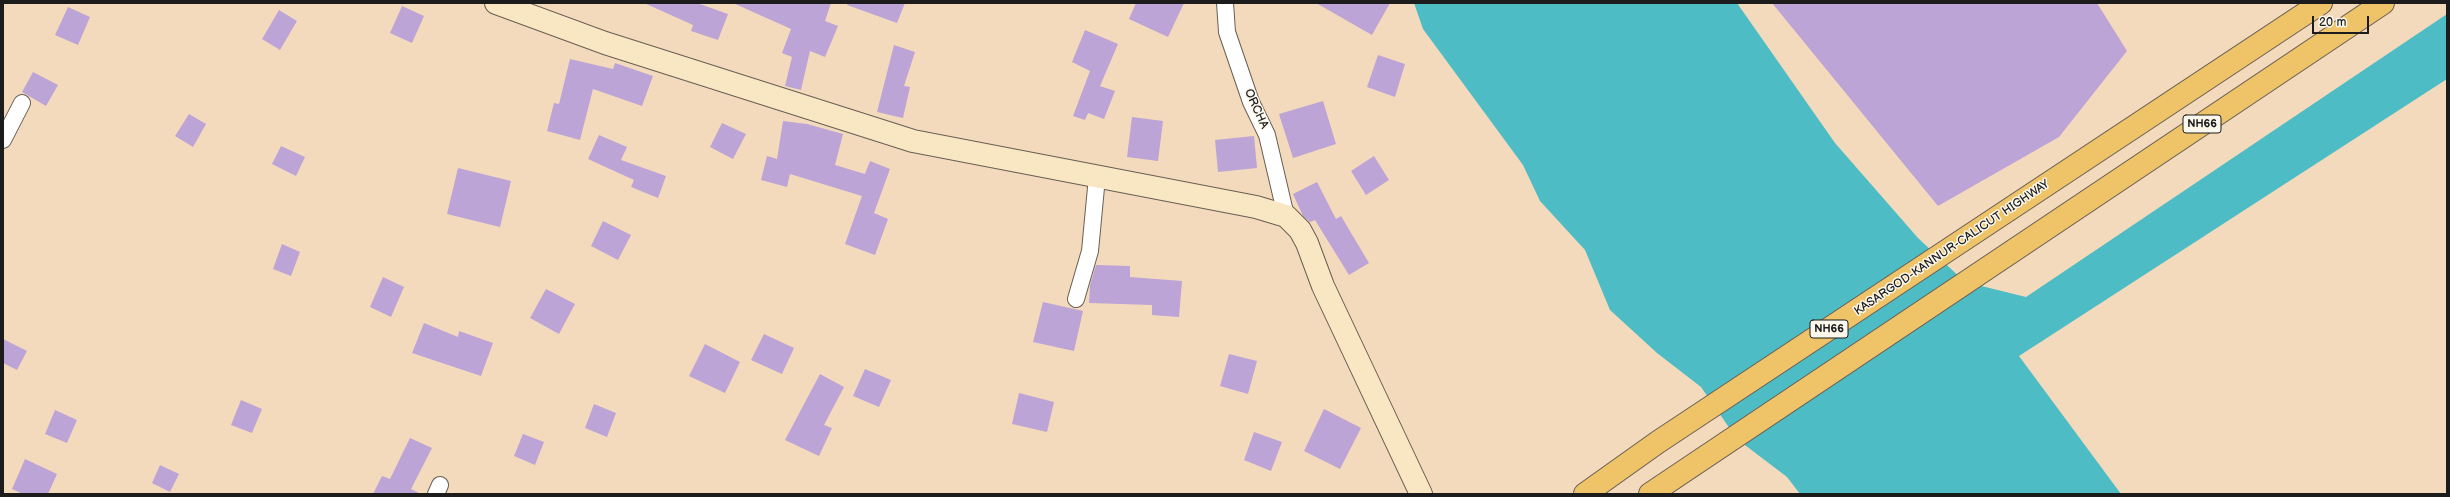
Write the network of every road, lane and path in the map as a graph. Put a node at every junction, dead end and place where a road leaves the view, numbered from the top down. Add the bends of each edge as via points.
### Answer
1 (496, 3) edge
2 (1225, 3) edge
3 (2321, 3) edge
4 (2383, 3) edge
5 (22, 103) dead end
6 (3, 140) edge
7 (1097, 177) junction
8 (1286, 216) junction
9 (1076, 299) dead end
10 (1421, 494) edge
11 (1585, 494) edge
12 (1650, 494) edge

1 - 7 main road via 605,43 913,141
2 - 8 street, ORCHA via 1227,32 1251,102 1267,135
3 - 11 highway, KASARGOD-KANNUR-CALICUT HIGHWAY / NH66 via 1658,442
4 - 12 highway, NH66
5 - 6 street
7 - 8 main road via 1256,207
7 - 9 street via 1090,251
8 - 10 main road via 1300,230 1323,286

